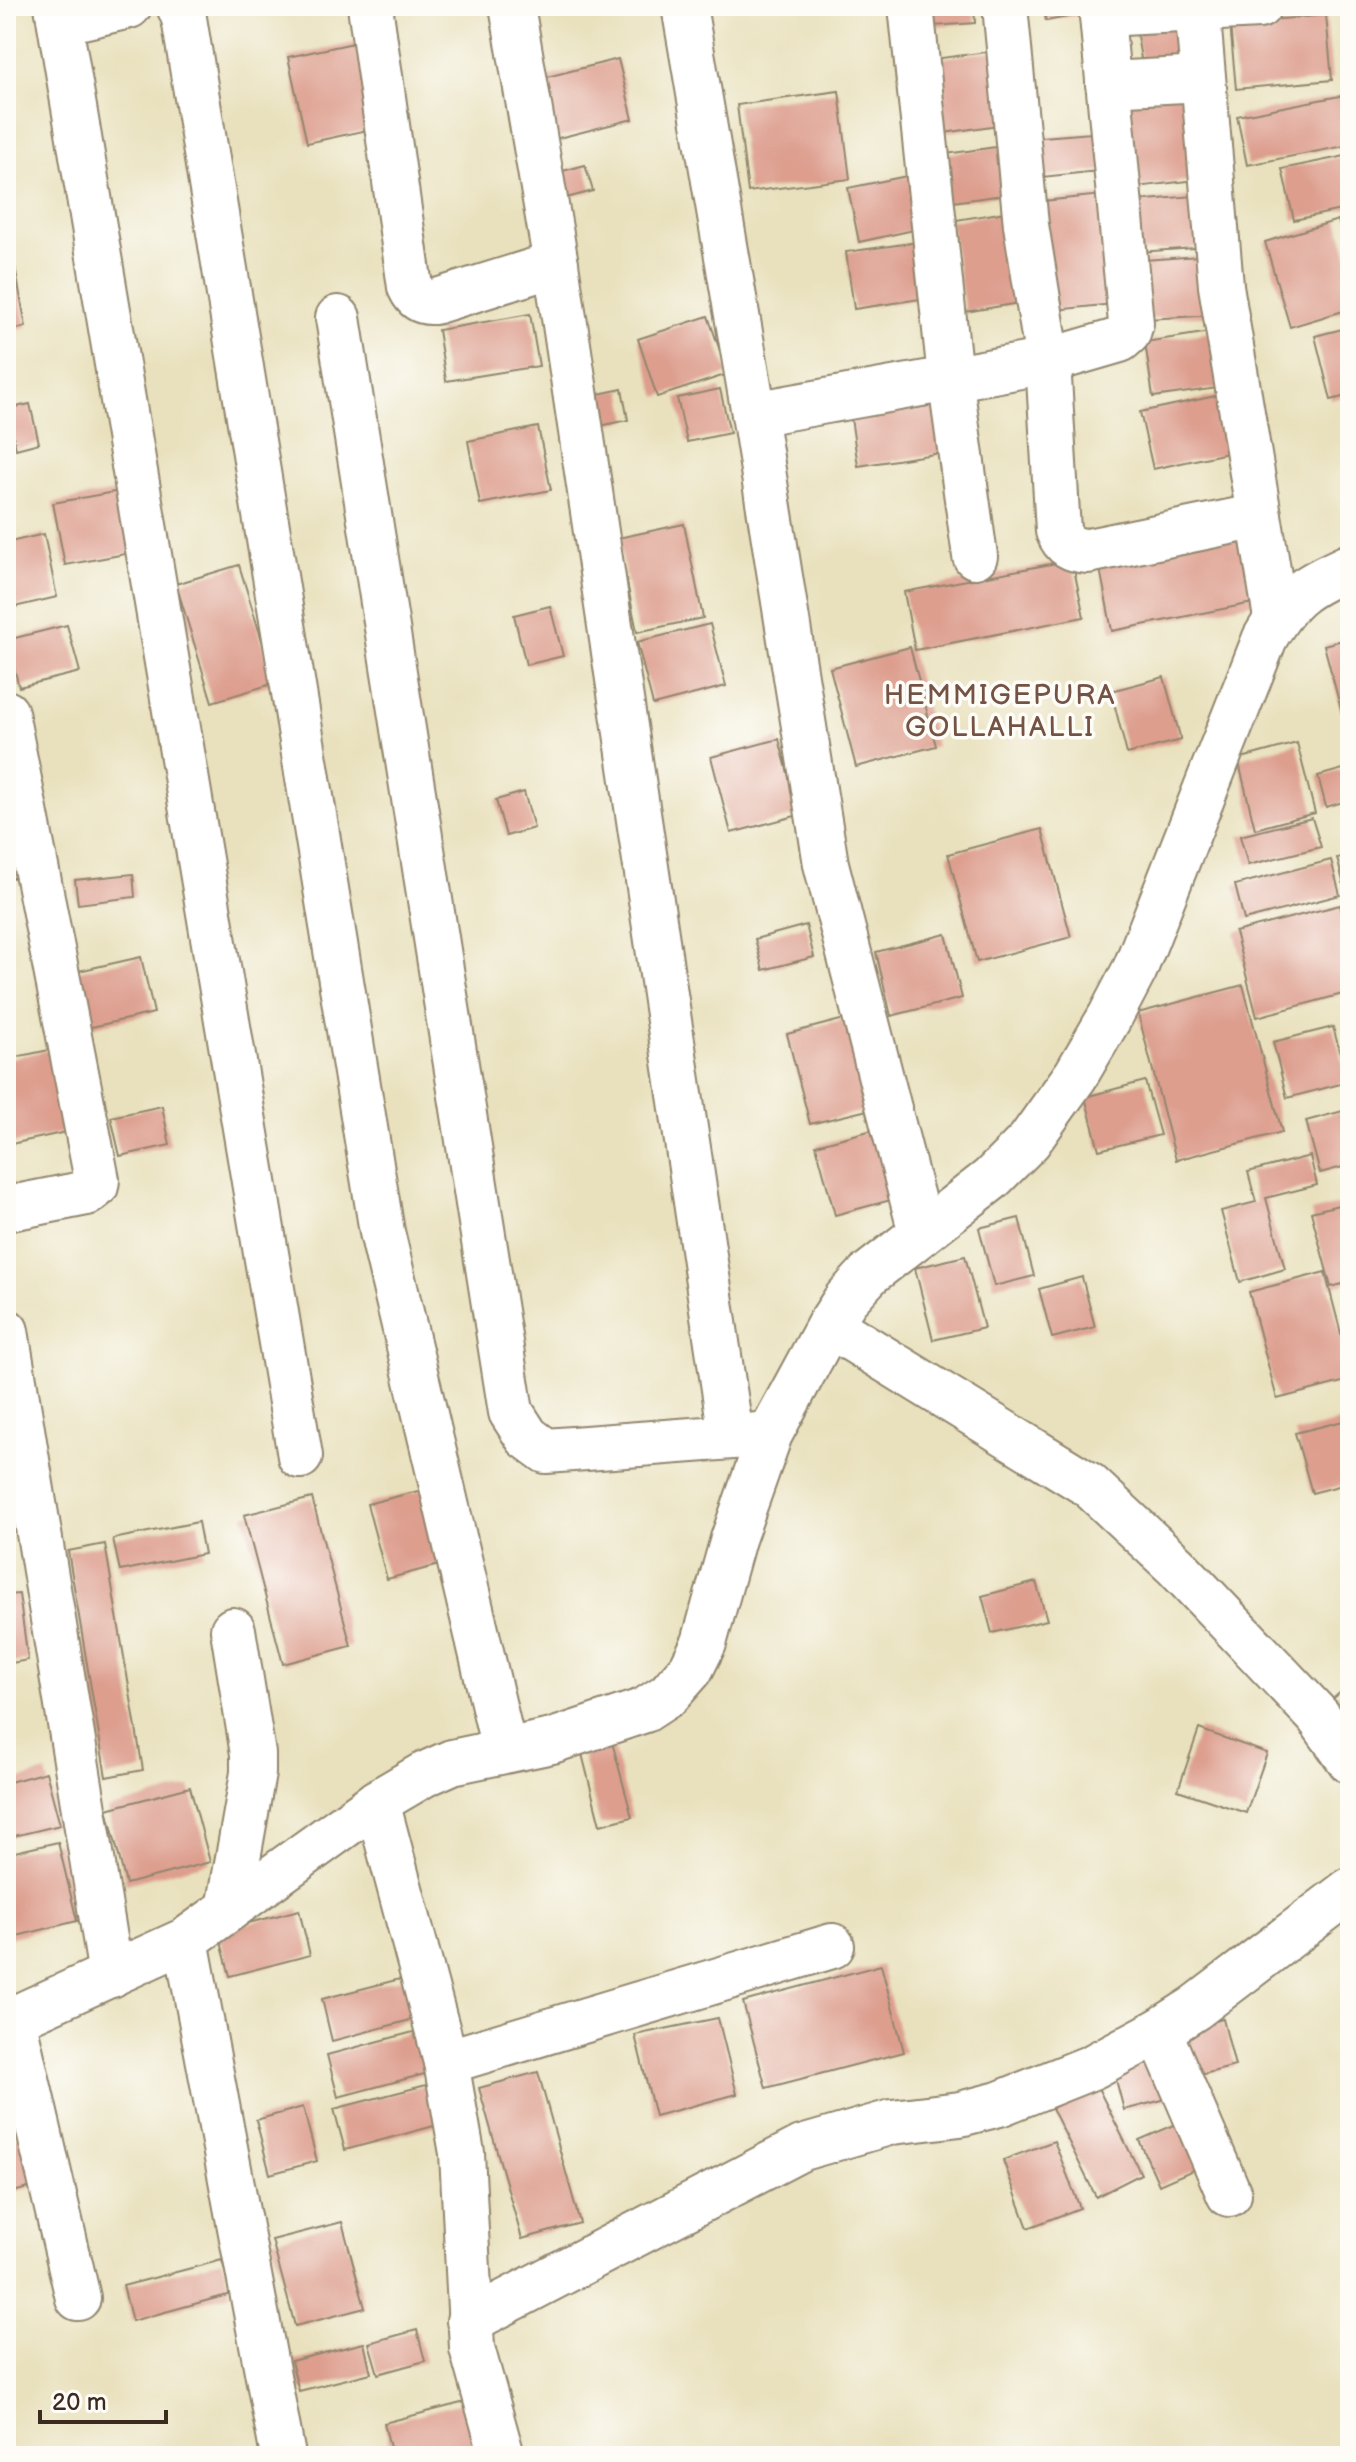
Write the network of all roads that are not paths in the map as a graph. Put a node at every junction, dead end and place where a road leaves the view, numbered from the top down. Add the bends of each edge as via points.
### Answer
1 (129, 6) edge
2 (179, 6) edge
3 (370, 6) edge
4 (512, 6) edge
5 (684, 6) edge
6 (911, 6) edge
7 (1005, 6) edge
8 (1259, 6) edge
9 (1197, 8) edge
10 (1101, 10) edge
11 (59, 14) edge
12 (1203, 79) junction
13 (1108, 84) junction
14 (556, 264) junction
15 (338, 318) dead end
16 (1048, 361) junction
17 (950, 377) junction
18 (754, 414) junction
19 (1259, 516) junction
20 (975, 556) dead end
21 (1350, 566) edge
22 (1276, 618) junction
23 (6, 713) edge
24 (6, 1209) edge
25 (921, 1233) junction
26 (829, 1325) junction
27 (6, 1331) edge
28 (751, 1435) junction
29 (300, 1456) dead end
30 (233, 1630) dead end
31 (504, 1749) junction
32 (1350, 1761) edge
33 (377, 1802) junction
34 (1350, 1890) edge
35 (229, 1909) junction
36 (186, 1940) junction
37 (832, 1946) dead end
38 (111, 1975) junction
39 (10, 2021) edge
40 (1159, 2031) junction
41 (446, 2062) junction
42 (1229, 2194) dead end
43 (78, 2298) dead end
44 (469, 2321) junction
45 (283, 2456) edge
46 (502, 2456) edge

1 - 11 street
2 - 31 street via 382,1232
3 - 14 street via 413,295 434,302
4 - 14 street
5 - 18 street
6 - 17 street
7 - 16 street via 1026,225
8 - 9 street
9 - 10 street
9 - 12 street
10 - 13 street
11 - 29 street
12 - 13 street
12 - 19 street via 1221,286
13 - 16 street via 1131,323 1120,340
14 - 28 street
15 - 28 street via 511,1412 527,1437 546,1451
16 - 17 street
16 - 19 street via 1063,543 1088,551
17 - 18 street
17 - 20 street
18 - 25 street via 826,864
19 - 22 street
21 - 22 street via 1296,593
22 - 25 street via 1135,969 1111,1015 1029,1141 991,1179
23 - 24 street via 97,1180 87,1193
25 - 26 street via 869,1274
26 - 28 street
26 - 32 street via 1089,1485 1187,1578 1318,1716
27 - 38 street
28 - 31 street via 733,1539 704,1643 691,1669 668,1695 645,1710 552,1741
30 - 35 street via 253,1773
31 - 33 street via 452,1762
33 - 35 street
33 - 41 street
34 - 40 street
35 - 36 street
36 - 38 street
36 - 45 street
37 - 41 street
38 - 39 street
39 - 43 street
40 - 42 street
40 - 44 street via 1092,2067 999,2104 892,2122 802,2148
41 - 44 street via 462,2153
44 - 46 street

